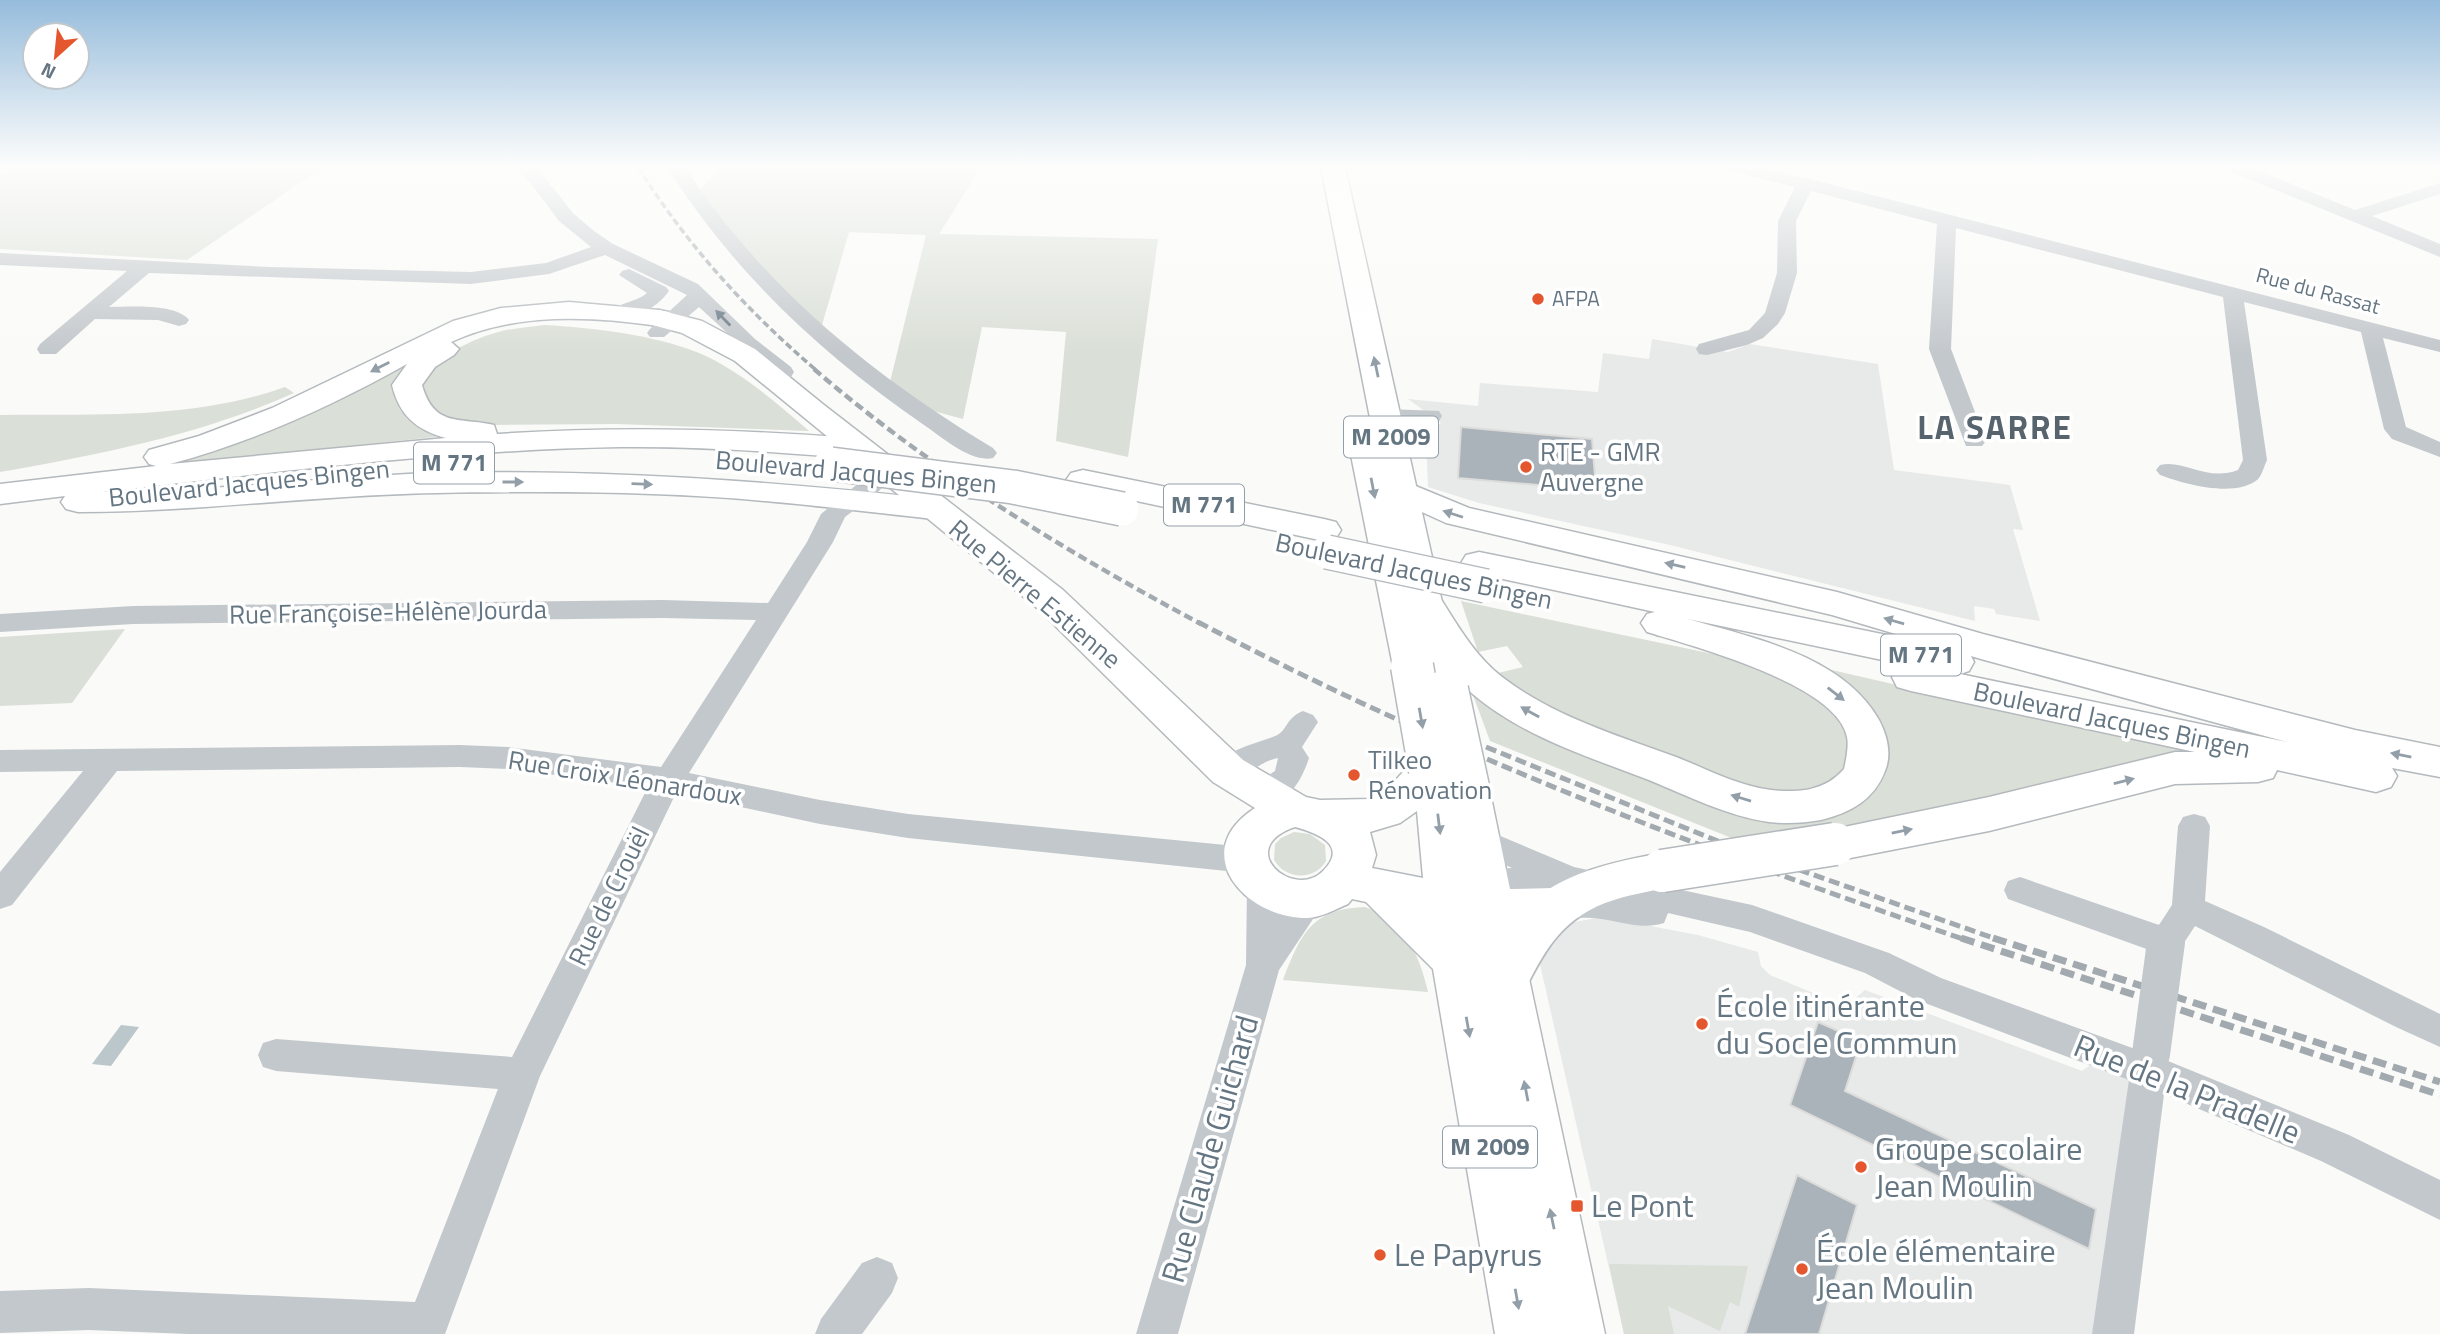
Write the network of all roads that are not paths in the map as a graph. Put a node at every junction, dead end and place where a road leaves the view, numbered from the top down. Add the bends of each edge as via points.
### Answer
1 (554, 229) edge
2 (582, 229) edge
3 (720, 229) edge
4 (1325, 229) edge
5 (1347, 229) edge
6 (1787, 229) edge
7 (1946, 229) edge
8 (1987, 229) edge
9 (2387, 229) edge
10 (606, 248) junction
11 (2440, 251) edge
12 (587, 255) junction
13 (0, 259) edge
14 (145, 267) junction
15 (2233, 293) junction
16 (698, 294) junction
17 (90, 313) junction
18 (652, 318) junction
19 (179, 320) dead end
20 (2370, 328) junction
21 (2440, 346) edge
22 (48, 349) dead end
23 (1707, 349) dead end
24 (801, 401) junction
25 (1387, 416) junction
26 (1431, 416) dead end
27 (712, 439) junction
28 (1974, 441) dead end
29 (2440, 450) edge
30 (985, 453) dead end
31 (878, 463) junction
32 (2168, 470) dead end
33 (0, 489) edge
34 (1401, 490) junction
35 (0, 494) edge
36 (849, 499) junction
37 (78, 502) junction
38 (934, 509) junction
39 (0, 513) edge
40 (1326, 541) junction
41 (1483, 574) junction
42 (1424, 602) junction
43 (776, 612) junction
44 (1660, 623) junction
45 (0, 624) edge
46 (1303, 722) dead end
47 (1286, 747) junction
48 (2362, 747) junction
49 (109, 760) junction
50 (0, 761) edge
51 (1430, 770) junction
52 (1228, 771) junction
53 (2429, 778) edge
54 (669, 780) junction
55 (2194, 826) dead end
56 (1275, 832) junction
57 (1479, 839) junction
58 (1347, 879) junction
59 (1574, 890) junction
60 (2020, 890) dead end
61 (1468, 892) junction
62 (0, 896) edge
63 (2188, 908) junction
64 (2166, 942) junction
65 (1455, 960) junction
66 (1263, 965) junction
67 (1505, 981) junction
68 (1929, 989) junction
69 (2440, 1031) edge
70 (276, 1055) dead end
71 (2150, 1062) junction
72 (522, 1074) junction
73 (2440, 1201) edge
74 (877, 1278) dead end
75 (0, 1312) edge
76 (426, 1328) edge
77 (836, 1334) edge
78 (1157, 1334) edge
79 (1524, 1334) edge
80 (1576, 1334) edge
81 (2113, 1334) edge

1 - 12 street, Rue Pierre Estienne
2 - 10 street, Rue Pierre Estienne
3 - 30 street via 770,289 862,370
4 -> 51 main road, M 2009, bridge
25 -> 5 main road, M 2009
6 - 23 street via 1787,273 1768,324 1741,341
7 - 28 street via 1940,349
8 - 15 street, Rue du Rassat
9 - 11 street
10 - 12 street
10 - 16 street, Rue Pierre Estienne
12 - 14 street via 549,268 471,278
12 - 18 street, Rue Pierre Estienne
13 - 14 street
14 - 17 street
15 - 20 street, Rue du Rassat
15 - 32 street via 2255,460 2248,475 2219,482
16 - 18 street
24 -> 16 street, Rue Pierre Estienne via 799,386
17 - 19 street via 159,314
17 - 22 street
18 - 24 main road, Rue Pierre Estienne
18 - 27 main road via 527,321 486,330 425,361 407,385 409,398 418,415 468,432 662,430
18 -> 33 main road via 536,311 476,322 275,418 204,444
20 - 21 street, Rue du Rassat
20 - 29 street via 2395,429
24 - 31 main road, Rue Pierre Estienne
25 - 26 street
25 - 34 main road, M 2009
27 - 35 main road, Boulevard Jacques Bingen / M 771 via 586,439 391,451
27 - 40 main road, Boulevard Jacques Bingen / M 771 via 905,453 1083,480
31 - 36 street, Rue de Crouël via 878,479
31 - 38 main road, Rue Pierre Estienne
34 - 42 main road, M 2009
48 -> 34 main road via 1813,598 1458,516
37 -> 36 main road via 154,502 409,484 574,482
36 - 38 main road
36 - 43 street, Rue de Crouël via 824,522 820,542
37 - 39 main road, Boulevard Jacques Bingen / M 771
37 - 40 main road, Boulevard Jacques Bingen / M 771, bridge via 290,477 508,460 690,457 831,464 1013,487
38 - 52 main road, Rue Pierre Estienne via 1050,600
40 - 41 main road, Boulevard Jacques Bingen / M 771, bridge
41 - 44 main road, Boulevard Jacques Bingen / M 771
41 - 48 main road, Boulevard Jacques Bingen / M 771
44 -> 42 main road via 1792,667 1837,692 1866,734 1869,753 1856,785 1821,804 1766,805 1549,723 1503,697 1467,667
42 - 57 main road, M 2009, bridge
43 - 45 street, Rue Françoise-Hélène Jourda via 133,615
43 - 54 street, Rue de Crouël
44 - 53 main road, Boulevard Jacques Bingen / M 771
46 - 47 street
47 - 52 street via 1257,753
47 - 56 street via 1294,758
53 -> 48 main road, Boulevard Jacques Bingen / M 771
49 - 50 street, Rue Croix Léonardoux
49 - 54 street, Rue Croix Léonardoux via 460,756
49 - 62 street
51 - 56 main road via 1408,797 1371,817
51 -> 61 main road, M 2009
52 - 56 main road, Rue Pierre Estienne
59 -> 53 main road, bridge via 1989,814 2175,768 2249,766
54 - 56 street, Rue Croix Léonardoux via 860,819 1065,843
54 - 72 street, Rue de Crouël
55 - 63 street
56 - 58 main road, Rue Pierre Estienne via 1344,831
56 - 58 main road via 1285,896
56 - 66 street, Rue Claude Guichard
57 - 59 street
57 - 61 main road, M 2009
58 - 61 main road
58 - 65 main road, Rue Pierre Estienne
58 - 66 street, Rue Claude Guichard
59 - 61 main road
59 - 67 main road via 1526,939
59 - 68 street, Rue de la Pradelle via 1752,919 1877,963
59 - 68 street, Rue de la Pradelle via 1591,904 1662,915 1749,937 1875,982
60 - 64 street
61 - 65 main road, M 2009
61 - 67 main road, M 2009
63 - 64 street
63 - 69 street
64 - 71 street, bridge
65 -> 79 main road, M 2009
66 - 78 street, Rue Claude Guichard
80 -> 67 main road, M 2009
68 - 71 street, Rue de la Pradelle
70 - 72 street
71 - 73 street, Rue de la Pradelle
71 - 81 street
72 - 76 street, Rue de Crouël
74 - 77 street
75 - 76 street via 89,1309

